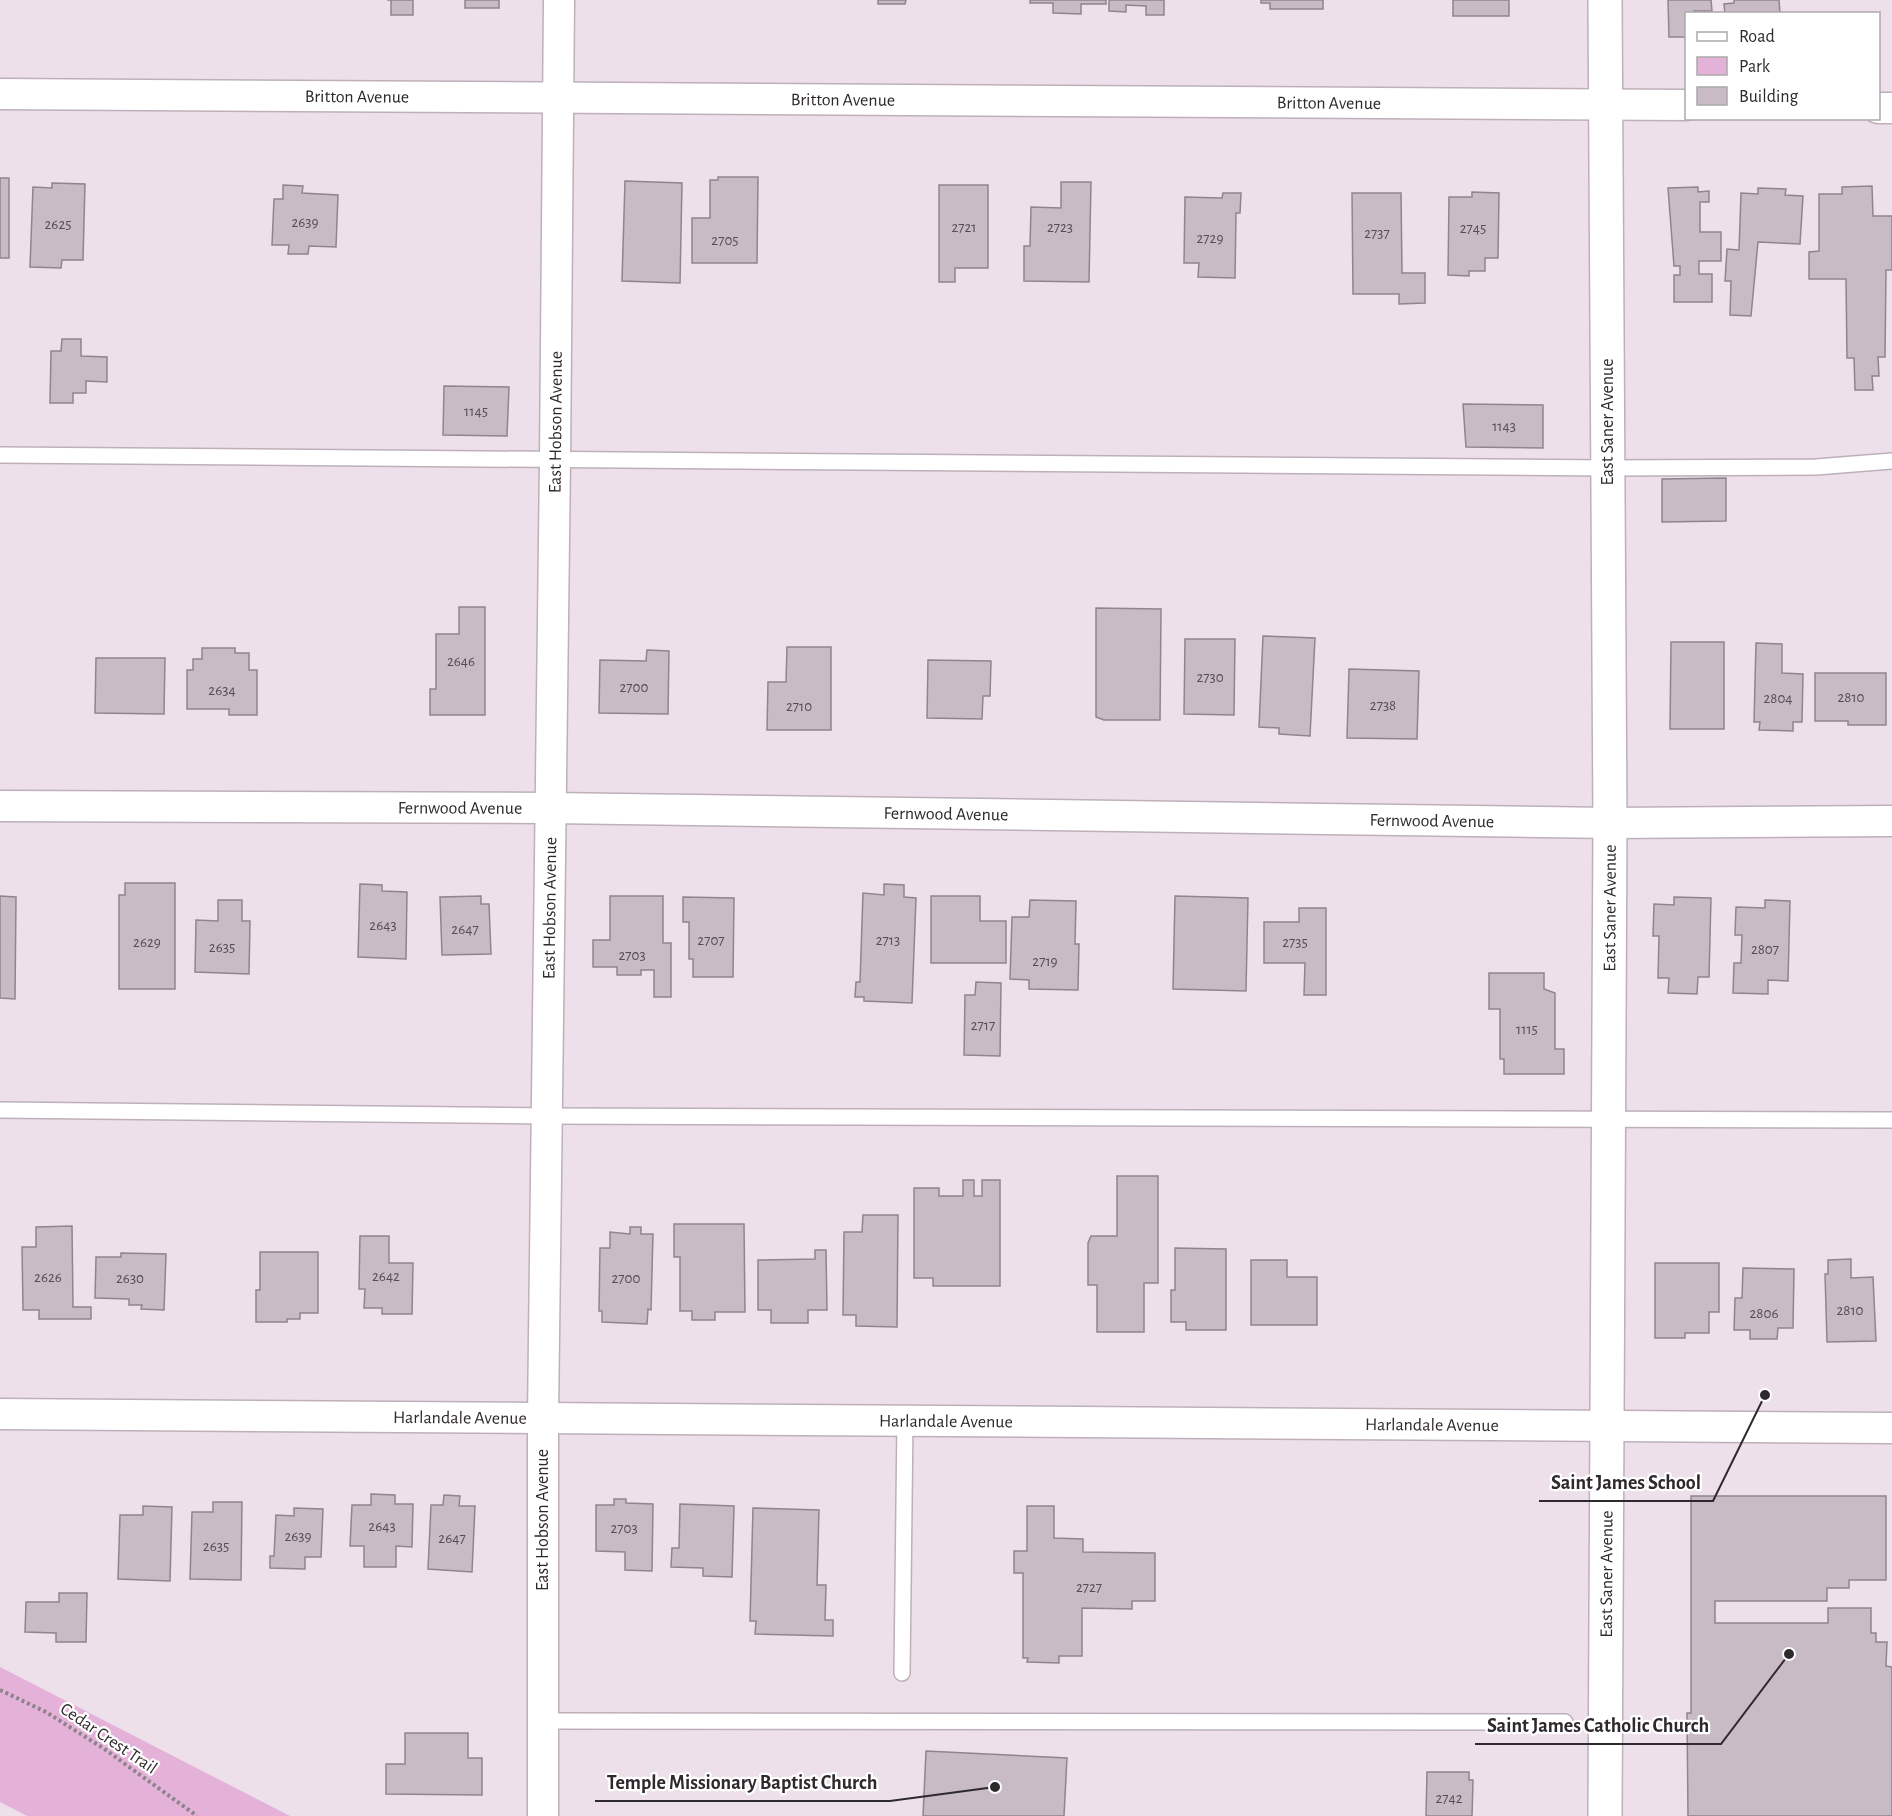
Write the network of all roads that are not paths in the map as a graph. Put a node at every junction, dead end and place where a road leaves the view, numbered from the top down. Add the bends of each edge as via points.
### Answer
1 (559, 0) edge
2 (1605, 0) edge
3 (0, 94) edge
4 (558, 98) junction
5 (1605, 103) junction
6 (1685, 105) edge
7 (0, 455) edge
8 (555, 460) junction
9 (1892, 461) edge
10 (1607, 468) junction
11 (0, 806) edge
12 (551, 808) junction
13 (1892, 820) edge
14 (1610, 823) junction
15 (0, 1110) edge
16 (547, 1116) junction
17 (1607, 1119) junction
18 (1892, 1120) edge
19 (0, 1414) edge
20 (543, 1417) junction
21 (905, 1421) junction
22 (1605, 1426) junction
23 (1892, 1428) edge
24 (902, 1672) dead end
25 (542, 1721) junction
26 (1565, 1722) dead end
27 (543, 1816) edge
28 (1605, 1816) edge

1 - 4 street, East Hobson Avenue
2 - 5 street, East Saner Avenue
3 - 4 street, Britton Avenue
4 - 5 street, Britton Avenue
4 - 8 street, East Hobson Avenue
5 - 6 street, Britton Avenue
5 - 10 street, East Saner Avenue
7 - 8 lane
8 - 10 lane
8 - 12 street, East Hobson Avenue
9 - 10 lane via 1815,467
10 - 14 street, East Saner Avenue
11 - 12 street, Fernwood Avenue
12 - 14 street, Fernwood Avenue
12 - 16 street, East Hobson Avenue
13 - 14 street, Fernwood Avenue
14 - 17 street, East Saner Avenue
15 - 16 lane
16 - 17 lane
16 - 20 street, East Hobson Avenue
17 - 18 lane
17 - 22 street, East Saner Avenue
19 - 20 street, Harlandale Avenue
20 - 21 street, Harlandale Avenue
20 - 25 street, East Hobson Avenue
21 - 22 street, Harlandale Avenue
21 - 24 lane
22 - 23 street, Harlandale Avenue
22 - 28 street, East Saner Avenue
25 - 26 lane
25 - 27 street, East Hobson Avenue

